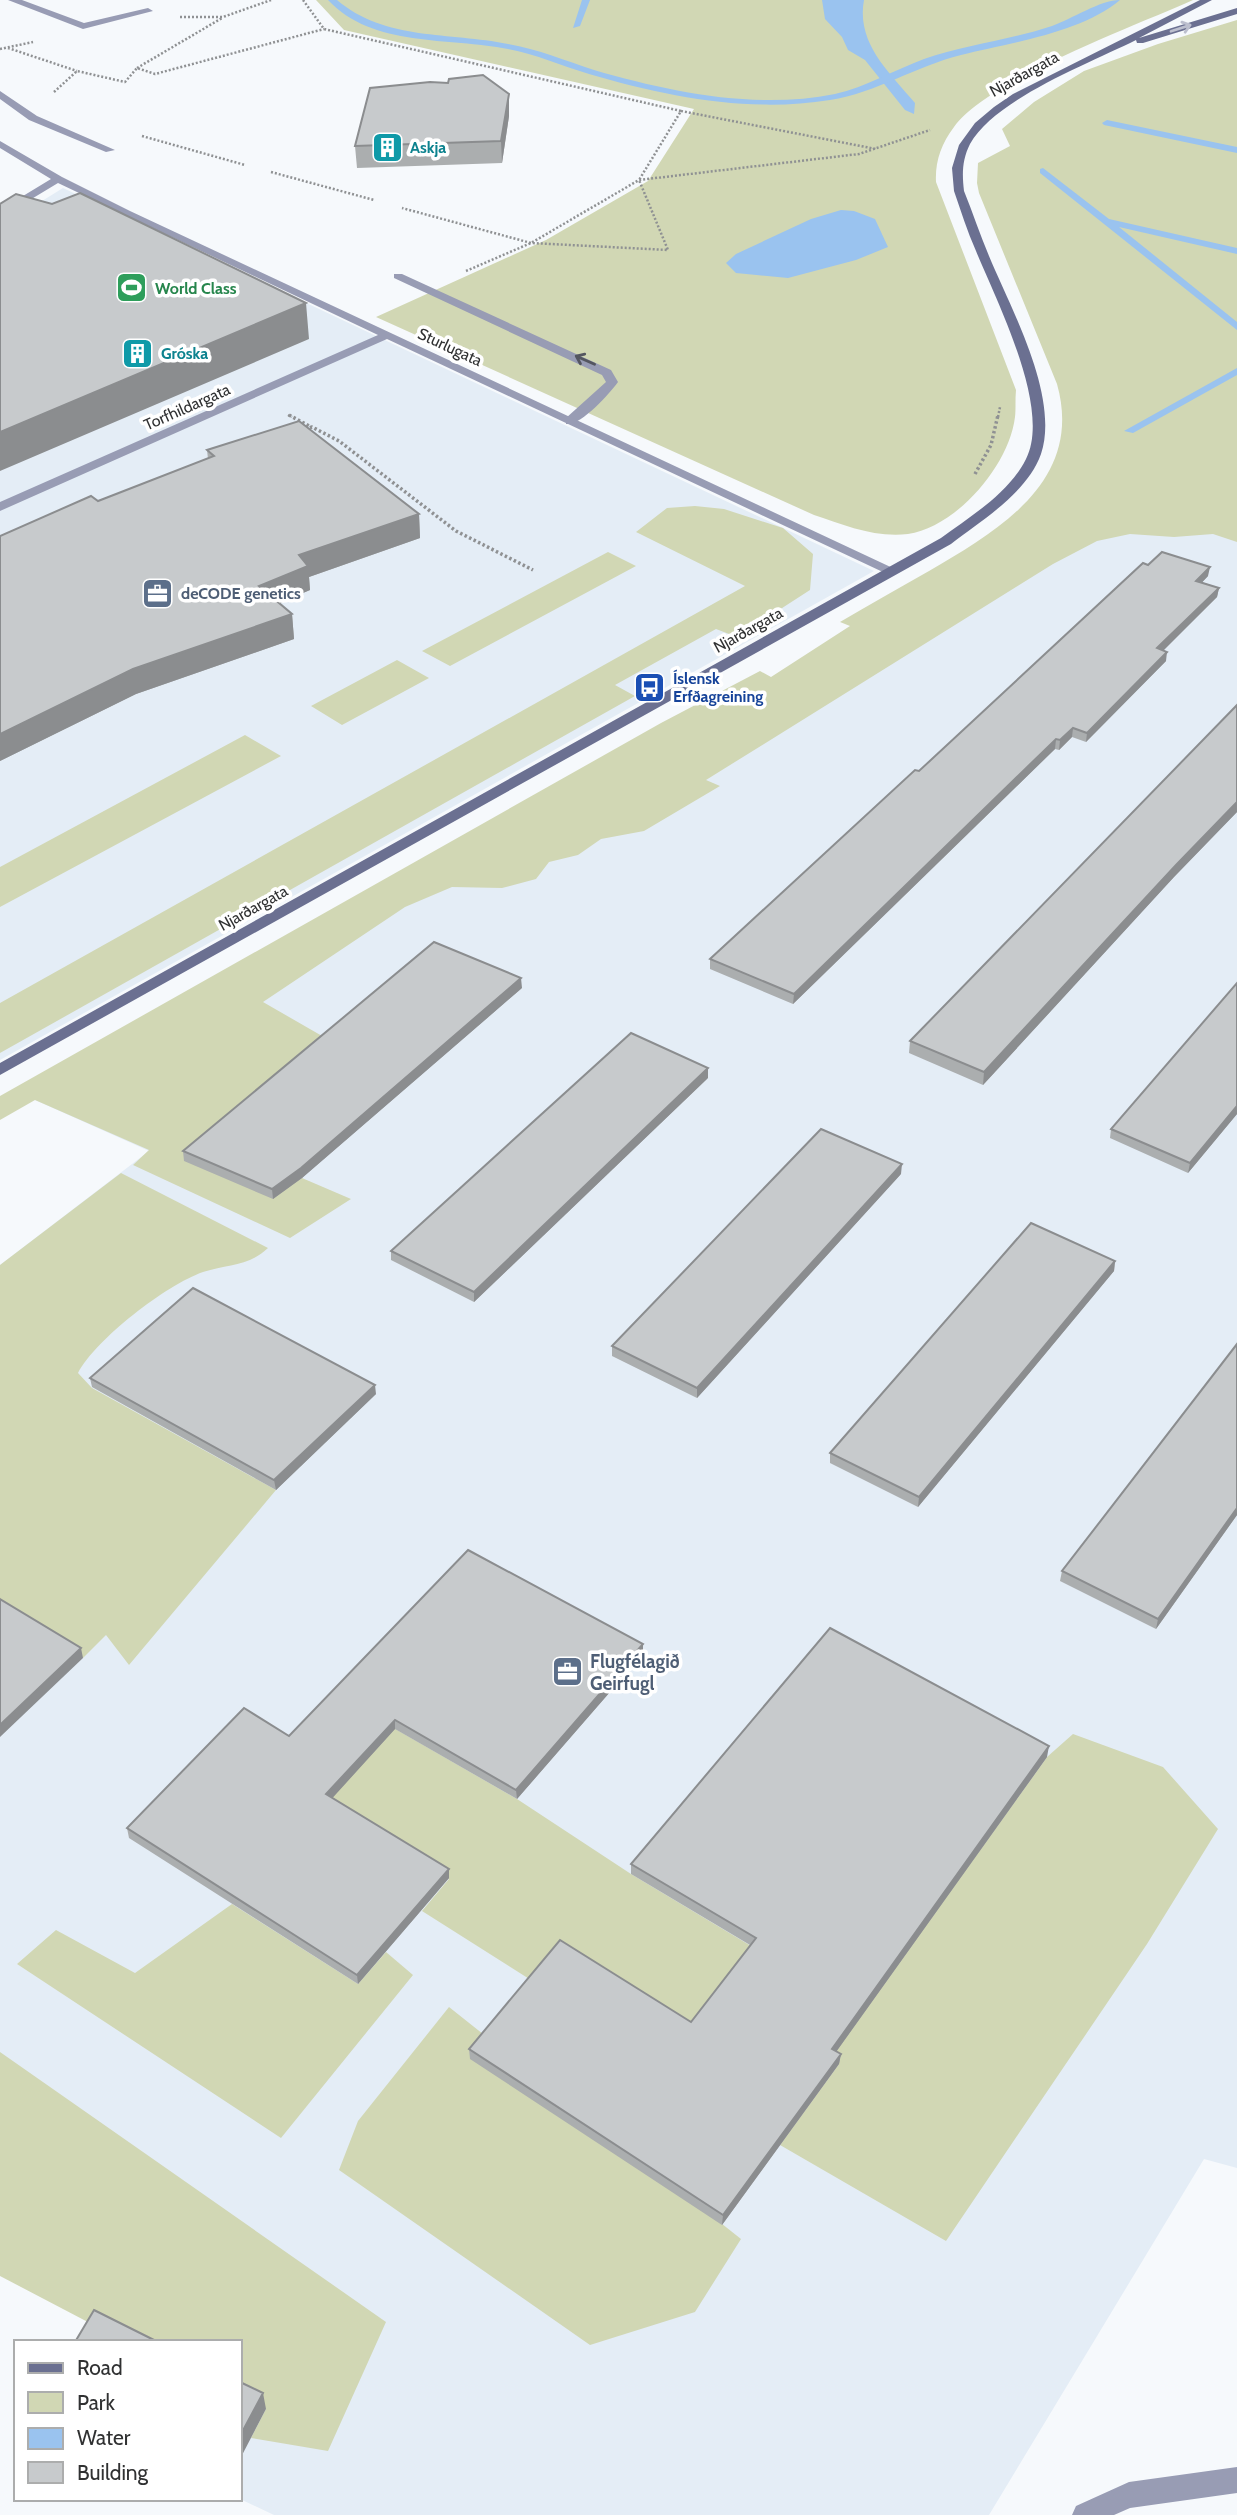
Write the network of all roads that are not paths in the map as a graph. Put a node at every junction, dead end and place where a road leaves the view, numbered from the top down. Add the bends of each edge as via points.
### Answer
1 (13, 0) edge
2 (1207, 0) edge
3 (148, 11) dead end
4 (1237, 11) edge
5 (1093, 56) junction
6 (0, 94) edge
7 (0, 145) edge
8 (110, 150) dead end
9 (58, 179) junction
10 (0, 215) edge
11 (398, 276) dead end
12 (387, 335) junction
13 (570, 421) junction
14 (0, 507) edge
15 (890, 570) junction
16 (0, 1070) edge
17 (1237, 2480) edge
18 (1085, 2515) edge

1 - 3 street via 83,26
2 - 5 main road, Njarðargata
5 -> 4 main road, Njarðargata
5 - 15 main road, Njarðargata via 992,111 965,145 957,167 967,213 1027,359 1037,410 1035,455 987,510 946,541
6 - 8 street via 33,118
7 - 9 street, Sturlugata
9 - 10 street
9 - 12 street, Sturlugata
13 -> 11 street via 605,392 612,382 607,373
12 - 13 street, Sturlugata
12 - 14 street, Torfhildargata
13 - 15 street, Sturlugata
15 - 16 main road, Njarðargata
17 - 18 street via 1129,2495

